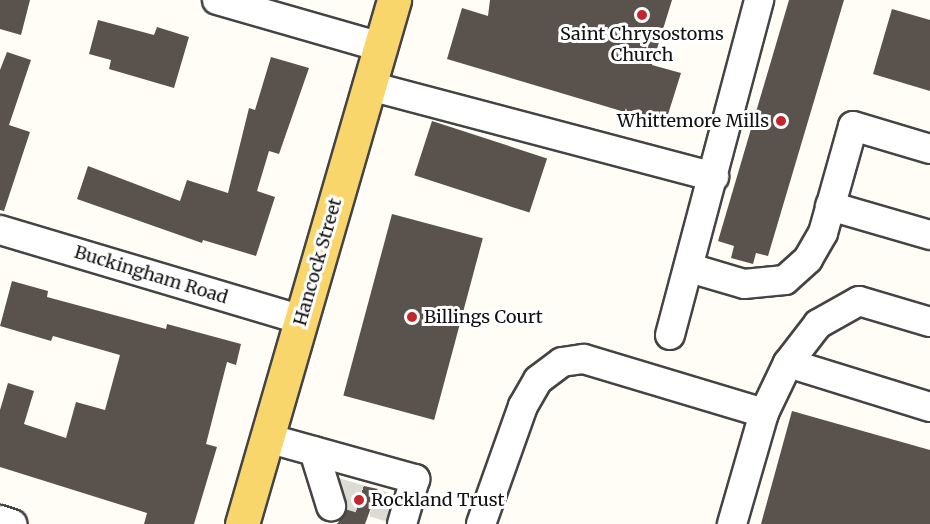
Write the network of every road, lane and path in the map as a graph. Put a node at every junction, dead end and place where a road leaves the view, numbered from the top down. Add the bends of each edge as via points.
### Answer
1 (217, 0) edge
2 (394, 0) edge
3 (759, 0) edge
4 (279, 9) edge
5 (381, 47) junction
6 (370, 86) junction
7 (930, 149) edge
8 (714, 177) junction
9 (830, 207) junction
10 (0, 230) edge
11 (930, 235) edge
12 (690, 268) junction
13 (301, 320) junction
14 (930, 322) edge
15 (670, 335) dead end
16 (788, 363) junction
17 (930, 407) edge
18 (764, 413) junction
19 (267, 438) junction
20 (315, 451) junction
21 (332, 498) dead end
22 (395, 519) edge
23 (0, 520) edge
24 (12, 524) edge
25 (243, 524) edge
26 (482, 524) edge
27 (732, 524) edge

1 - 4 street
2 - 5 main road, Hancock Street
3 - 8 street
4 - 5 street
5 - 6 main road, Hancock Street
6 - 8 street
6 - 13 main road, Hancock Street
7 - 9 street via 853,126
8 - 12 street
9 - 11 street
9 - 12 street via 823,233 808,259 785,280 744,284
10 - 13 street, Buckingham Road
12 - 15 street
13 - 19 main road, Hancock Street
14 - 16 street via 859,301 818,324
16 - 17 street
16 - 18 street
18 - 26 street via 584,359 562,362 538,380 523,406
18 - 27 street
19 - 20 street
19 - 25 main road, Hancock Street
20 - 21 street
20 - 22 street via 415,479
23 - 24 street

